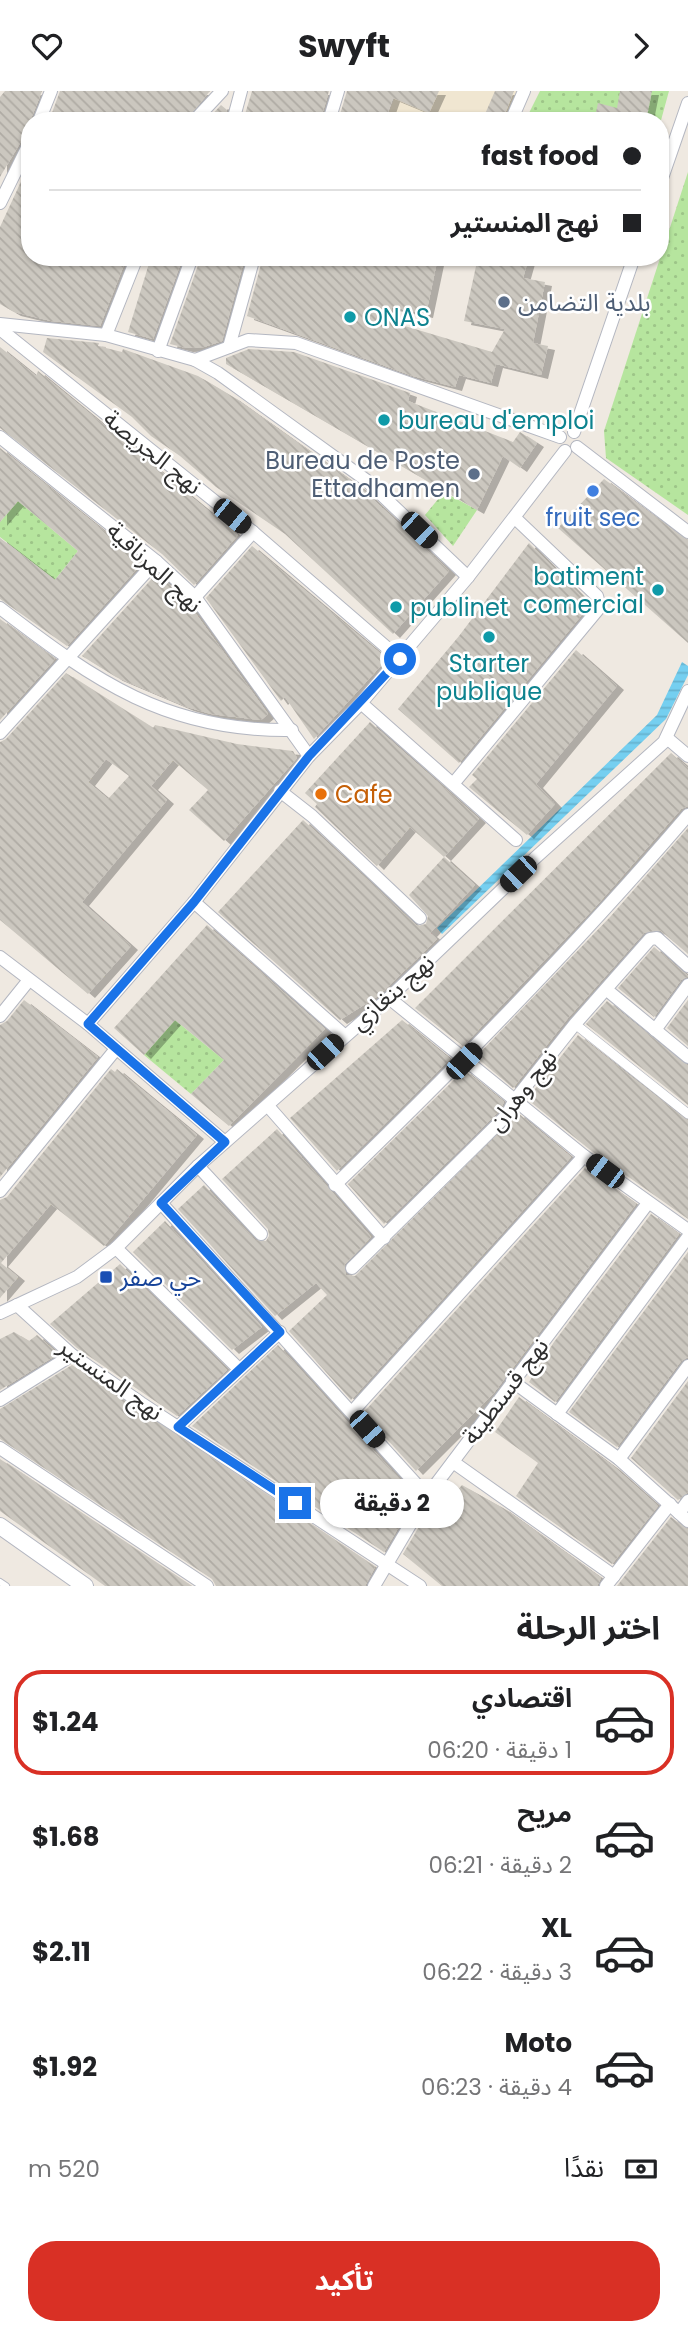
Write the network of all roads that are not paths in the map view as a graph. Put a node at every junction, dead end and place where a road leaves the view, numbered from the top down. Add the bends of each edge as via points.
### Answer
1 (51, 91) edge
2 (222, 91) edge
3 (241, 91) edge
4 (338, 91) edge
5 (524, 91) edge
6 (688, 103) edge
7 (42, 112) edge
8 (202, 112) edge
9 (235, 112) edge
10 (332, 112) edge
11 (514, 112) edge
12 (21, 157) edge
13 (669, 158) edge
14 (4, 185) edge
15 (0, 203) edge
16 (133, 266) edge
17 (189, 266) edge
18 (252, 266) edge
19 (631, 266) edge
20 (0, 327) edge
21 (106, 335) junction
22 (229, 347) junction
23 (158, 351) junction
24 (195, 360) junction
25 (573, 432) junction
26 (0, 437) edge
27 (560, 437) junction
28 (571, 449) junction
29 (515, 518) junction
30 (688, 532) edge
31 (253, 533) junction
32 (156, 561) junction
33 (468, 577) junction
34 (195, 597) junction
35 (0, 608) edge
36 (400, 659) junction
37 (67, 660) junction
38 (688, 691) edge
39 (361, 703) junction
40 (292, 730) junction
41 (0, 733) edge
42 (667, 738) junction
43 (309, 756) junction
44 (688, 756) edge
45 (453, 784) junction
46 (281, 791) junction
47 (688, 815) edge
48 (516, 840) dead end
49 (194, 902) junction
50 (420, 918) dead end
51 (0, 957) edge
52 (688, 966) edge
53 (29, 980) junction
54 (688, 985) edge
55 (607, 990) junction
56 (389, 997) junction
57 (0, 1016) edge
58 (88, 1024) junction
59 (575, 1024) junction
60 (655, 1030) junction
61 (344, 1035) junction
62 (116, 1049) junction
63 (688, 1057) edge
64 (464, 1061) junction
65 (514, 1101) junction
66 (268, 1106) junction
67 (688, 1114) edge
68 (225, 1142) junction
69 (584, 1156) junction
70 (198, 1166) junction
71 (335, 1185) junction
72 (0, 1191) edge
73 (161, 1203) junction
74 (648, 1203) junction
75 (688, 1230) edge
76 (261, 1234) dead end
77 (688, 1237) edge
78 (384, 1238) junction
79 (116, 1248) junction
80 (352, 1268) dead end
81 (17, 1305) junction
82 (0, 1313) edge
83 (280, 1332) junction
84 (72, 1356) junction
85 (688, 1366) edge
86 (239, 1369) junction
87 (512, 1381) junction
88 (0, 1400) edge
89 (352, 1412) junction
90 (557, 1414) junction
91 (178, 1427) junction
92 (0, 1448) edge
93 (619, 1459) junction
94 (453, 1462) junction
95 (427, 1496) junction
96 (688, 1501) edge
97 (679, 1513) edge
98 (0, 1526) edge
99 (388, 1564) junction
100 (610, 1581) edge
101 (0, 1582) edge
102 (6, 1586) edge
103 (85, 1586) edge
104 (207, 1586) edge
105 (374, 1586) edge
106 (420, 1586) edge

1 - 7 street
2 - 8 street
3 - 9 street
4 - 10 street
5 - 11 street
6 - 13 street
12 - 14 street
14 - 15 street
16 - 21 street
17 - 23 street
18 - 22 street
19 - 25 street
20 - 21 street
20 - 31 street, نهج الجريصة
21 - 23 street
22 - 24 street
22 - 27 street via 248,340 296,343
23 - 24 street
24 - 33 street via 366,480
25 - 27 street
25 - 28 street via 579,439
26 - 32 street, نهج المرناقية
27 - 28 street via 559,445
28 - 29 street
28 - 30 street
29 - 33 street
29 - 45 street via 597,596 600,607
31 - 34 street
31 - 36 street, نهج الجريصة
32 - 34 street, نهج المرناقية
32 - 37 street
33 - 36 street
34 - 40 street, نهج المرناقية
35 - 37 street
36 - 39 street
37 - 40 street via 169,713 218,726
37 - 41 street
38 - 42 street, نهج بنغازي
39 - 43 street
39 - 45 street
40 - 43 street, نهج المرناقية
42 - 44 street
42 - 56 street, نهج بنغازي
43 - 46 street
45 - 48 street
46 - 49 street
46 - 50 street
47 - 64 street via 598,920
49 - 58 street
49 - 61 street
51 - 53 street
52 - 55 street, نهج وهران via 653,937
53 - 57 street
53 - 58 street
54 - 60 street
55 - 59 street, نهج وهران
55 - 60 street
56 - 61 street, نهج بنغازي
56 - 64 street
58 - 62 street
59 - 65 street, نهج وهران
59 - 67 street
60 - 63 street
61 - 66 street, نهج بنغازي
62 - 68 street
62 - 72 street
64 - 65 street
64 - 71 street
65 - 69 street
65 - 78 street, نهج وهران via 507,1115
66 - 68 street, نهج بنغازي
66 - 71 street
68 - 70 street, نهج بنغازي
69 - 74 street
69 - 89 street
70 - 73 street, نهج بنغازي
70 - 76 street
71 - 78 street
73 - 79 street, نهج بنغازي
73 - 83 street
74 - 75 street
74 - 87 street, نهج قسنطينة
77 - 90 street
78 - 80 street, نهج وهران
79 - 81 street, نهج بنغازي via 77,1276
79 - 86 street
81 - 82 street, نهج بنغازي
81 - 84 street, نهج المنستير
83 - 86 street
83 - 89 street
84 - 88 street
84 - 91 street, نهج المنستير
85 - 93 street
86 - 91 street
87 - 90 street
87 - 94 street, نهج قسنطينة
89 - 95 street
90 - 93 street
91 - 99 street, نهج المنستير
92 - 104 street
93 - 97 street
94 - 95 street, نهج قسنطينة
94 - 100 street
95 - 99 street, نهج قسنطينة
96 - 97 street
97 - 100 street
98 - 103 street
99 - 105 street, نهج قسنطينة
99 - 106 street, نهج المنستير
101 - 102 lane

